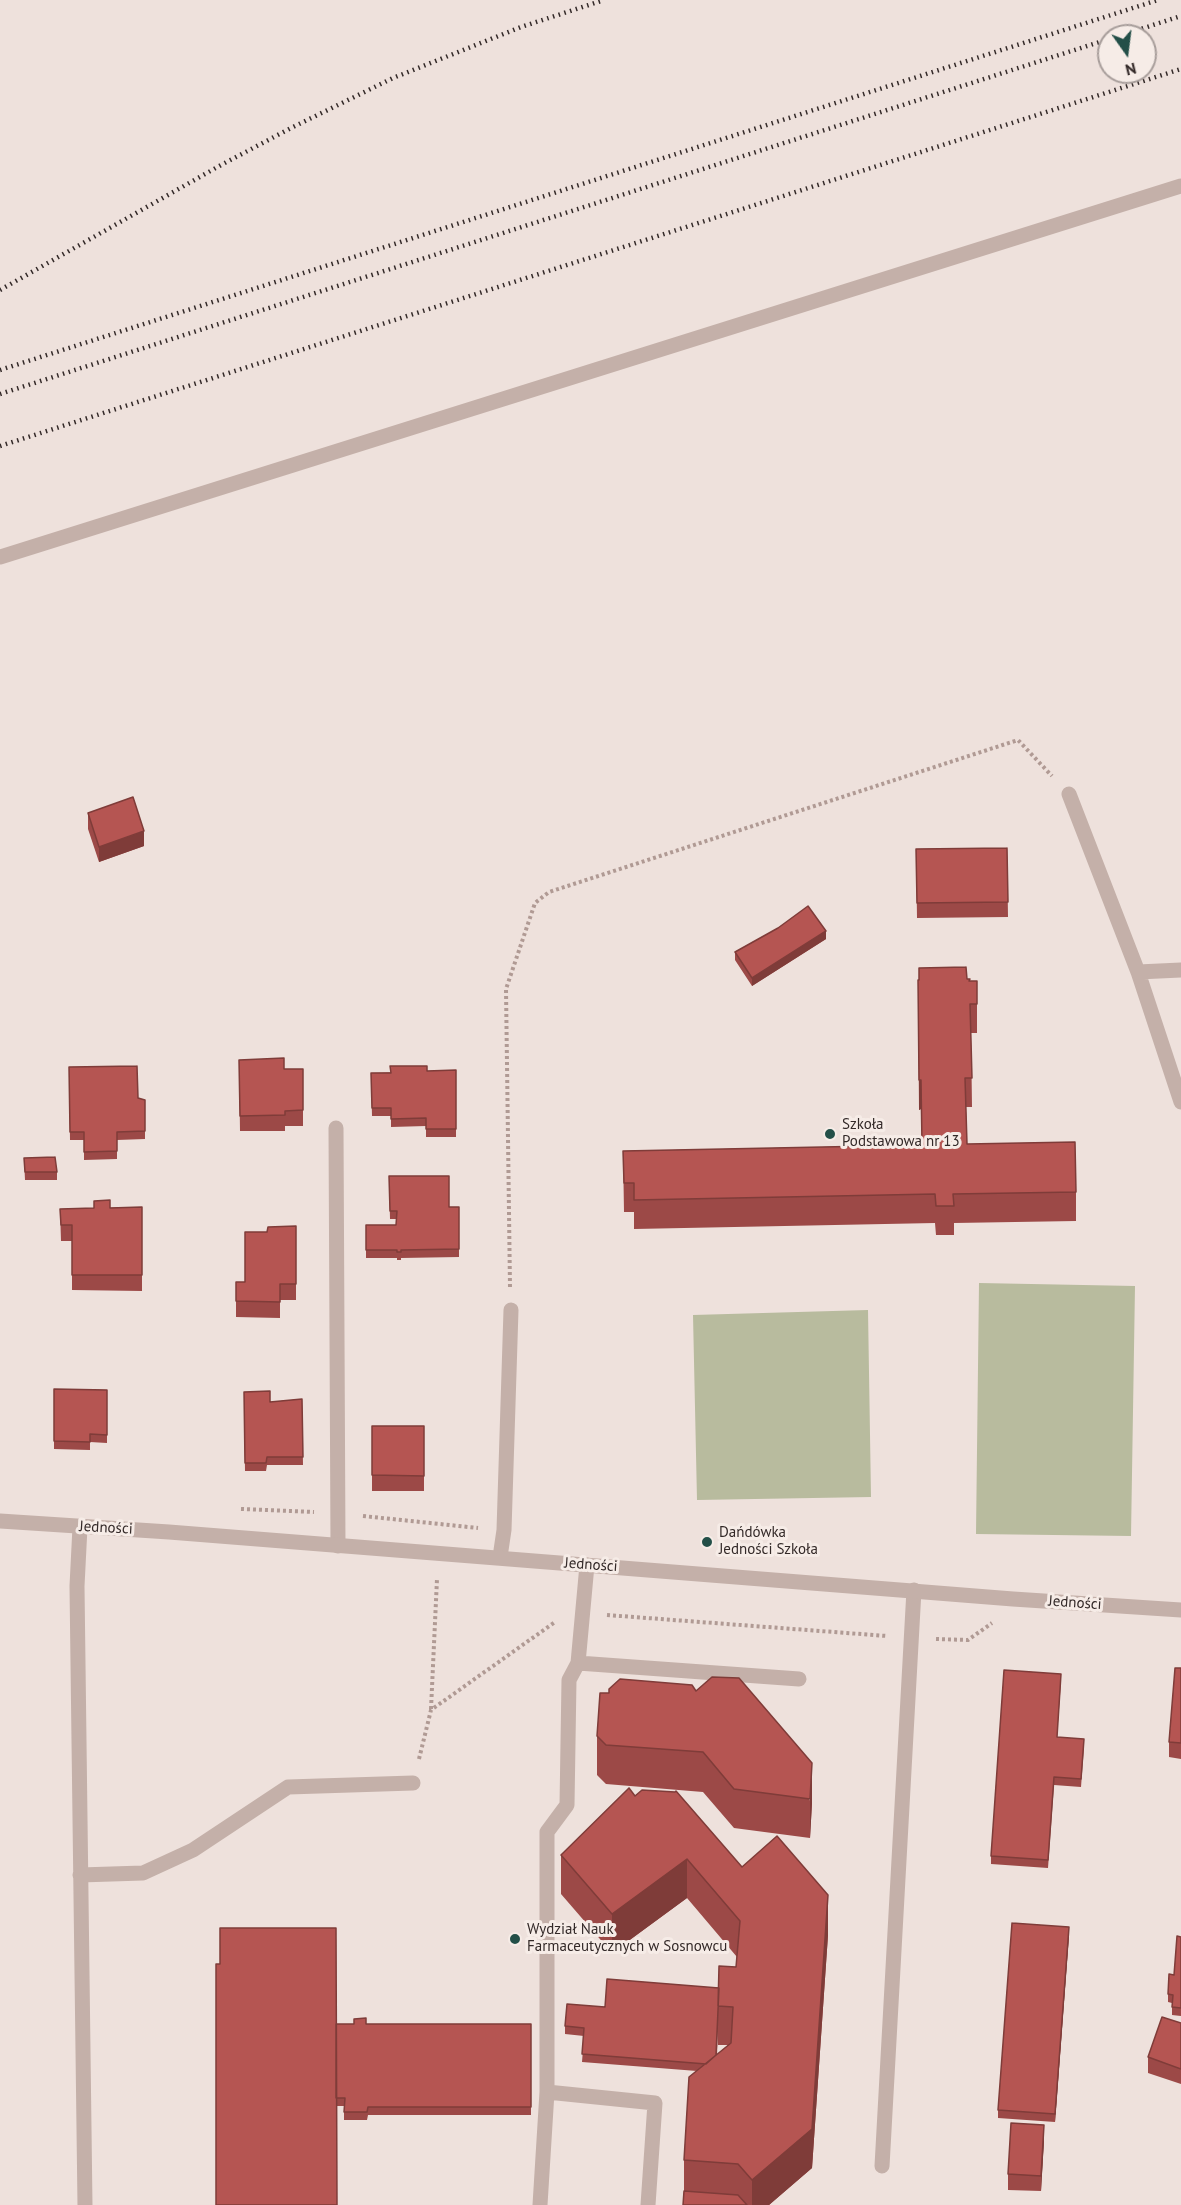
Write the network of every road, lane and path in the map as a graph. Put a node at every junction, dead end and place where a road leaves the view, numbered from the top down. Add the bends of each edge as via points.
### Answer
1 (1181, 186) edge
2 (0, 557) edge
3 (1069, 794) joint
4 (1181, 970) edge
5 (1138, 972) junction
6 (1181, 1102) edge
7 (336, 1128) dead end
8 (511, 1310) joint
9 (0, 1521) edge
10 (80, 1527) junction
11 (338, 1546) junction
12 (500, 1557) junction
13 (587, 1565) junction
14 (437, 1575) dead end
15 (914, 1590) junction
16 (1181, 1610) edge
17 (582, 1613) junction
18 (1004, 1624) dead end
19 (911, 1637) junction
20 (578, 1663) junction
21 (799, 1679) dead end
22 (431, 1710) junction
23 (413, 1783) joint
24 (80, 1875) junction
25 (547, 2092) junction
26 (882, 2166) dead end
27 (85, 2205) edge
28 (540, 2205) edge
29 (648, 2205) edge

1 - 2 street
3 - 5 street
3 - 8 path via 1018,740 549,892 535,903 506,989
4 - 5 street
5 - 6 street
7 - 11 street
8 - 12 street
9 - 10 street, Jedności
10 - 11 street, Jedności
10 - 24 street
11 - 12 street, Jedności
12 - 13 street, Jedności
13 - 15 street, Jedności
13 - 17 street
14 - 22 path
15 - 16 street, Jedności
15 - 19 street
17 - 19 path
17 - 20 street
17 - 22 path via 569,1611
18 - 19 path via 992,1623 968,1640
19 - 26 street
20 - 21 street
20 - 25 street via 569,1680 567,1805 547,1832
22 - 23 path
23 - 24 street via 288,1787 193,1850 143,1873
24 - 27 street
25 - 28 street
25 - 29 street via 655,2103

